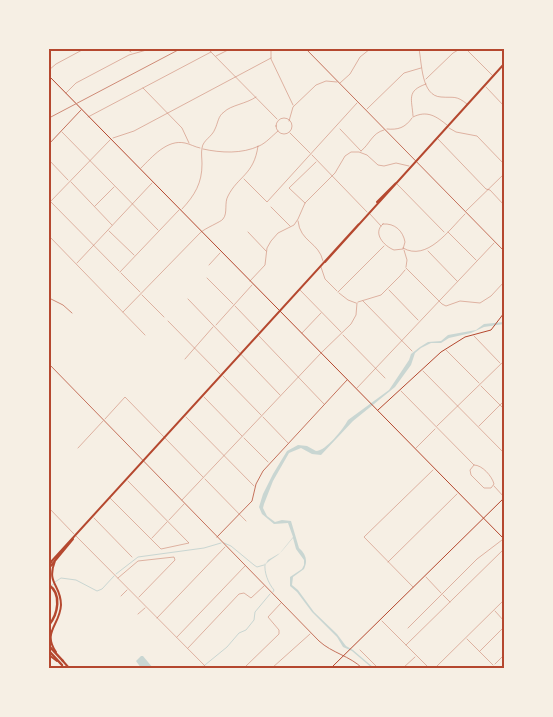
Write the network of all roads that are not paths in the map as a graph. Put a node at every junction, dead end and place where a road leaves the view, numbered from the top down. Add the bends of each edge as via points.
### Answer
1 (84, 49) edge
2 (127, 49) edge
3 (150, 49) edge
4 (208, 49) edge
5 (230, 49) edge
6 (271, 49) edge
7 (306, 49) edge
8 (370, 49) edge
9 (419, 49) edge
10 (460, 49) edge
11 (466, 49) edge
12 (500, 49) edge
13 (211, 52) junction
14 (132, 54) junction
15 (504, 54) edge
16 (216, 56) junction
17 (270, 58) junction
18 (504, 64) edge
19 (422, 67) junction
20 (49, 70) edge
21 (49, 76) edge
22 (493, 76) junction
23 (236, 77) junction
24 (425, 80) junction
25 (340, 83) junction
26 (426, 84) junction
27 (484, 86) junction
28 (143, 88) junction
29 (66, 93) junction
30 (256, 97) junction
31 (504, 101) edge
32 (358, 102) junction
33 (468, 104) junction
34 (502, 104) junction
35 (504, 106) edge
36 (293, 107) junction
37 (81, 110) junction
38 (366, 110) junction
39 (167, 113) junction
40 (88, 117) junction
41 (413, 117) junction
42 (277, 119) junction
43 (289, 121) junction
44 (447, 126) junction
45 (340, 129) dead end
46 (386, 129) junction
47 (61, 131) junction
48 (278, 132) junction
49 (290, 133) junction
50 (436, 138) junction
51 (110, 139) junction
52 (49, 144) edge
53 (190, 144) junction
54 (258, 146) junction
55 (202, 149) junction
56 (361, 152) junction
57 (311, 154) junction
58 (49, 160) edge
59 (90, 160) junction
60 (416, 160) junction
61 (318, 161) junction
62 (504, 164) edge
63 (410, 167) junction
64 (139, 169) junction
65 (504, 174) edge
66 (332, 176) junction
67 (243, 178) junction
68 (70, 181) junction
69 (153, 182) junction
70 (396, 183) junction
71 (115, 186) junction
72 (488, 190) junction
73 (50, 201) edge
74 (304, 203) junction
75 (132, 204) junction
76 (504, 205) edge
77 (95, 207) junction
78 (271, 207) dead end
79 (180, 210) junction
80 (466, 212) junction
81 (368, 213) junction
82 (298, 219) junction
83 (113, 226) junction
84 (381, 226) junction
85 (291, 228) junction
86 (109, 231) junction
87 (159, 231) junction
88 (447, 231) junction
89 (201, 232) junction
90 (248, 232) dead end
91 (445, 233) junction
92 (49, 236) edge
93 (495, 242) junction
94 (385, 245) junction
95 (94, 246) junction
96 (403, 248) junction
97 (426, 250) junction
98 (504, 251) edge
99 (221, 252) junction
100 (267, 252) junction
101 (135, 256) junction
102 (476, 261) junction
103 (76, 264) junction
104 (322, 264) junction
105 (209, 265) dead end
106 (406, 268) junction
107 (120, 272) junction
108 (208, 278) dead end
109 (250, 281) junction
110 (457, 282) junction
111 (504, 282) edge
112 (253, 284) junction
113 (299, 289) junction
114 (388, 289) junction
115 (338, 292) junction
116 (141, 294) junction
117 (188, 299) dead end
118 (362, 300) junction
119 (439, 301) junction
120 (357, 303) junction
121 (234, 305) junction
122 (280, 311) junction
123 (123, 312) junction
124 (322, 312) junction
125 (504, 313) edge
126 (164, 316) dead end
127 (168, 321) dead end
128 (420, 322) junction
129 (214, 326) junction
130 (260, 332) junction
131 (302, 333) junction
132 (342, 333) junction
133 (145, 335) dead end
134 (257, 335) junction
135 (473, 335) junction
136 (402, 341) junction
137 (195, 348) junction
138 (445, 349) junction
139 (412, 351) dead end
140 (321, 353) junction
141 (241, 354) junction
142 (185, 359) dead end
143 (504, 361) edge
144 (49, 364) edge
145 (502, 365) junction
146 (376, 368) junction
147 (422, 369) junction
148 (222, 375) junction
149 (299, 377) junction
150 (385, 378) dead end
151 (347, 380) junction
152 (480, 385) junction
153 (356, 389) junction
154 (400, 390) junction
155 (203, 396) junction
156 (281, 396) junction
157 (504, 401) edge
158 (325, 404) junction
159 (500, 405) junction
160 (458, 406) junction
161 (504, 409) edge
162 (378, 411) junction
163 (185, 416) junction
164 (262, 416) junction
165 (104, 420) junction
166 (478, 426) junction
167 (436, 427) junction
168 (243, 437) junction
169 (165, 438) junction
170 (288, 442) junction
171 (78, 448) dead end
172 (415, 449) junction
173 (504, 450) edge
174 (502, 451) junction
175 (504, 453) edge
176 (224, 456) junction
177 (144, 461) junction
178 (269, 464) junction
179 (474, 465) junction
180 (434, 468) junction
181 (204, 478) junction
182 (127, 480) junction
183 (493, 485) junction
184 (255, 487) junction
185 (458, 493) junction
186 (504, 497) edge
187 (110, 498) junction
188 (182, 500) junction
189 (185, 502) junction
190 (49, 508) edge
191 (239, 514) junction
192 (93, 517) junction
193 (484, 518) junction
194 (168, 521) junction
195 (246, 521) dead end
196 (76, 536) junction
197 (217, 537) junction
198 (73, 539) junction
199 (151, 539) junction
200 (504, 539) edge
201 (225, 547) junction
202 (504, 549) edge
203 (132, 557) dead end
204 (55, 561) junction
205 (388, 562) junction
206 (49, 564) edge
207 (245, 566) junction
208 (425, 576) junction
209 (118, 578) junction
210 (49, 585) edge
211 (264, 586) junction
212 (413, 587) junction
213 (128, 589) junction
214 (442, 594) junction
215 (121, 596) dead end
216 (138, 599) junction
217 (504, 600) edge
218 (450, 602) junction
219 (281, 603) junction
220 (146, 606) junction
221 (494, 610) junction
222 (138, 614) dead end
223 (157, 618) junction
224 (381, 619) junction
225 (504, 621) edge
226 (49, 625) edge
227 (504, 627) edge
228 (408, 628) dead end
229 (311, 633) junction
230 (176, 638) junction
231 (466, 638) junction
232 (406, 645) junction
233 (49, 646) edge
234 (187, 648) junction
235 (360, 650) dead end
236 (49, 651) edge
237 (480, 652) junction
238 (49, 655) edge
239 (504, 655) edge
240 (344, 656) junction
241 (416, 656) junction
242 (62, 663) junction
243 (494, 666) junction
244 (68, 668) edge
245 (206, 668) edge
246 (244, 668) edge
247 (272, 668) edge
248 (331, 668) edge
249 (362, 668) edge
250 (378, 668) edge
251 (403, 668) edge
252 (429, 668) edge
253 (435, 668) edge
254 (491, 668) edge

1 - 20 street
2 - 14 street
3 - 14 street
4 - 13 street
5 - 16 street
6 - 17 street
7 - 25 street
8 - 25 street
9 - 19 street
10 - 24 street
11 - 22 street
12 - 15 street
13 - 16 street
13 - 28 street
14 - 29 street via 76,83
16 - 23 street
17 - 23 street
17 - 36 street
18 - 22 main road
19 - 24 street
19 - 38 street via 404,73
21 - 29 main road
22 - 27 main road
23 - 30 street
23 - 39 street
24 - 26 street
25 - 32 street
25 - 36 street via 326,81 318,84
26 - 33 street via 434,95 456,97
26 - 41 street via 416,88 412,94
27 - 33 main road
27 - 34 street
28 - 39 street
28 - 40 street
29 - 37 main road
30 - 42 street
30 - 55 street via 223,112 214,133
31 - 34 street
32 - 38 street
32 - 57 street
33 - 44 main road
34 - 35 street
36 - 43 street
37 - 40 main road
37 - 47 street
38 - 46 street
39 - 51 street via 130,133
39 - 53 street via 184,130
40 - 51 main road
41 - 44 street via 432,114
41 - 46 street via 400,129
42 - 43 street
42 - 48 street
43 - 49 street via 292,126
44 - 50 main road
44 - 62 street via 456,132 478,137
45 - 56 street
46 - 56 street via 376,133
46 - 60 street
47 - 52 street
47 - 59 street
48 - 49 street
48 - 54 street
49 - 57 street
50 - 60 main road
50 - 72 street
51 - 59 street
51 - 64 main road
53 - 55 street
53 - 64 street via 173,143 157,152
54 - 55 street via 225,152
54 - 67 street via 252,165
55 - 79 street via 198,188
56 - 63 street via 379,166 396,163
56 - 66 street via 345,156
57 - 61 street
57 - 67 street via 267,202
58 - 68 street
59 - 68 street
59 - 71 street
60 - 63 main road
60 - 80 street
61 - 66 street
61 - 74 street via 290,188
63 - 70 main road
64 - 69 main road
65 - 72 street
66 - 74 street
66 - 81 street
67 - 89 street via 228,196 223,218
68 - 73 street
68 - 77 street
69 - 75 street
69 - 79 main road
70 - 81 main road
70 - 91 street
71 - 75 street
71 - 77 street
72 - 76 street
72 - 80 street
73 - 95 street
74 - 82 street
75 - 83 street
75 - 87 street
77 - 83 street
78 - 85 street
79 - 87 street
79 - 89 main road
80 - 88 street
80 - 93 street
81 - 84 street
81 - 104 main road
82 - 85 street
82 - 104 street via 302,234 319,250
83 - 86 street
84 - 94 street via 379,236
84 - 96 street via 390,224 400,230 405,240
85 - 100 street via 274,237
86 - 95 street
86 - 101 street
87 - 101 street
88 - 91 street
88 - 102 street
89 - 99 main road
89 - 116 street
90 - 100 street
91 - 97 street
92 - 103 street
93 - 98 street
93 - 102 street
94 - 96 street via 395,250
94 - 115 street
95 - 103 street
95 - 107 street
96 - 97 street via 414,252
96 - 106 street
97 - 110 street
99 - 105 street
99 - 109 main road
100 - 109 street via 265,266
101 - 107 street
102 - 110 street
103 - 123 street
104 - 113 main road
104 - 115 street via 324,277
106 - 114 street
106 - 119 street
107 - 116 street
108 - 121 street
109 - 112 main road
110 - 119 street
111 - 119 street via 479,303 460,300 447,306
112 - 121 street
112 - 122 main road
113 - 122 main road
113 - 124 street
114 - 118 street via 377,298
114 - 128 street
115 - 120 street
116 - 123 street
116 - 126 street
117 - 129 street
118 - 120 street
118 - 136 street
119 - 128 street
120 - 132 street via 354,320
121 - 129 street
121 - 130 street
122 - 130 main road
122 - 131 main road
123 - 133 street
124 - 131 street
124 - 132 street
125 - 135 main road via 495,328
127 - 137 street
128 - 136 street
129 - 137 street
129 - 141 street
130 - 134 main road
131 - 140 main road
132 - 140 street
132 - 146 street
134 - 141 main road
134 - 149 street
135 - 138 main road
135 - 145 street
136 - 139 street
136 - 146 street
137 - 142 street
137 - 148 street
138 - 147 main road
138 - 152 street
140 - 149 street
140 - 151 main road
141 - 148 main road
141 - 156 street
143 - 145 street
144 - 165 street
145 - 152 street
146 - 150 street
146 - 153 street
147 - 154 main road
147 - 160 street
148 - 155 main road
148 - 164 street
149 - 156 street
149 - 158 street
151 - 153 main road
151 - 158 street
152 - 159 street
152 - 160 street
153 - 162 main road
154 - 162 main road
154 - 167 street
155 - 163 main road
155 - 168 street
156 - 164 street
157 - 159 street
158 - 170 street
159 - 161 street
159 - 166 street
160 - 166 street
160 - 167 street
162 - 172 main road
163 - 169 main road
163 - 176 street
164 - 168 street
164 - 170 street
165 - 169 street via 125,396
165 - 171 street
165 - 177 street
166 - 174 street
167 - 172 street
167 - 179 street
168 - 176 street
168 - 178 street
169 - 177 main road
169 - 181 street
170 - 178 street
172 - 180 main road
173 - 174 street
174 - 175 street
176 - 181 street
176 - 184 street
177 - 182 main road
177 - 188 street
178 - 184 street
179 - 183 street via 480,466 493,479
179 - 183 street via 470,472 477,482 485,489
180 - 185 main road
180 - 205 street via 364,538
181 - 188 street
181 - 191 street
182 - 187 main road
182 - 194 street
183 - 186 street
184 - 191 street via 252,501
185 - 193 main road
185 - 205 street
186 - 193 main road
187 - 192 main road
187 - 199 street
188 - 189 street
189 - 194 street
189 - 197 street
190 - 196 street
191 - 195 street
191 - 197 street
192 - 196 main road
192 - 203 street
193 - 200 main road
193 - 208 main road
194 - 199 street
194 - 199 street via 189,543 161,549
196 - 198 main road
196 - 209 street
197 - 201 street
198 - 204 main road
198 - 206 main road
200 - 214 street via 477,559
201 - 207 street
201 - 223 street
202 - 218 street
204 - 206 main road
204 - 242 main road via 51,574 61,605 50,639
205 - 212 street
207 - 211 street
207 - 230 street
208 - 212 main road
208 - 214 street
209 - 213 street
209 - 216 street via 138,561 175,558
210 - 226 highway via 55,590 57,605
211 - 219 street
211 - 234 street via 252,597 239,594
212 - 224 main road
213 - 215 street
213 - 216 street
214 - 218 street
214 - 228 street
216 - 220 street
217 - 221 street
218 - 232 street
219 - 229 street
219 - 246 street via 268,617 280,633
220 - 222 street
220 - 223 street
221 - 225 street
221 - 231 street
223 - 230 street
224 - 232 street
224 - 240 main road
227 - 237 street
229 - 240 street via 323,645
229 - 247 street
230 - 234 street
231 - 237 street
231 - 253 street
232 - 241 street
233 - 242 highway
234 - 245 street
235 - 250 street
236 - 242 highway
237 - 243 street
238 - 242 main road
239 - 243 street
240 - 248 main road
240 - 249 street
241 - 251 street
241 - 252 street
242 - 244 main road
243 - 254 street

